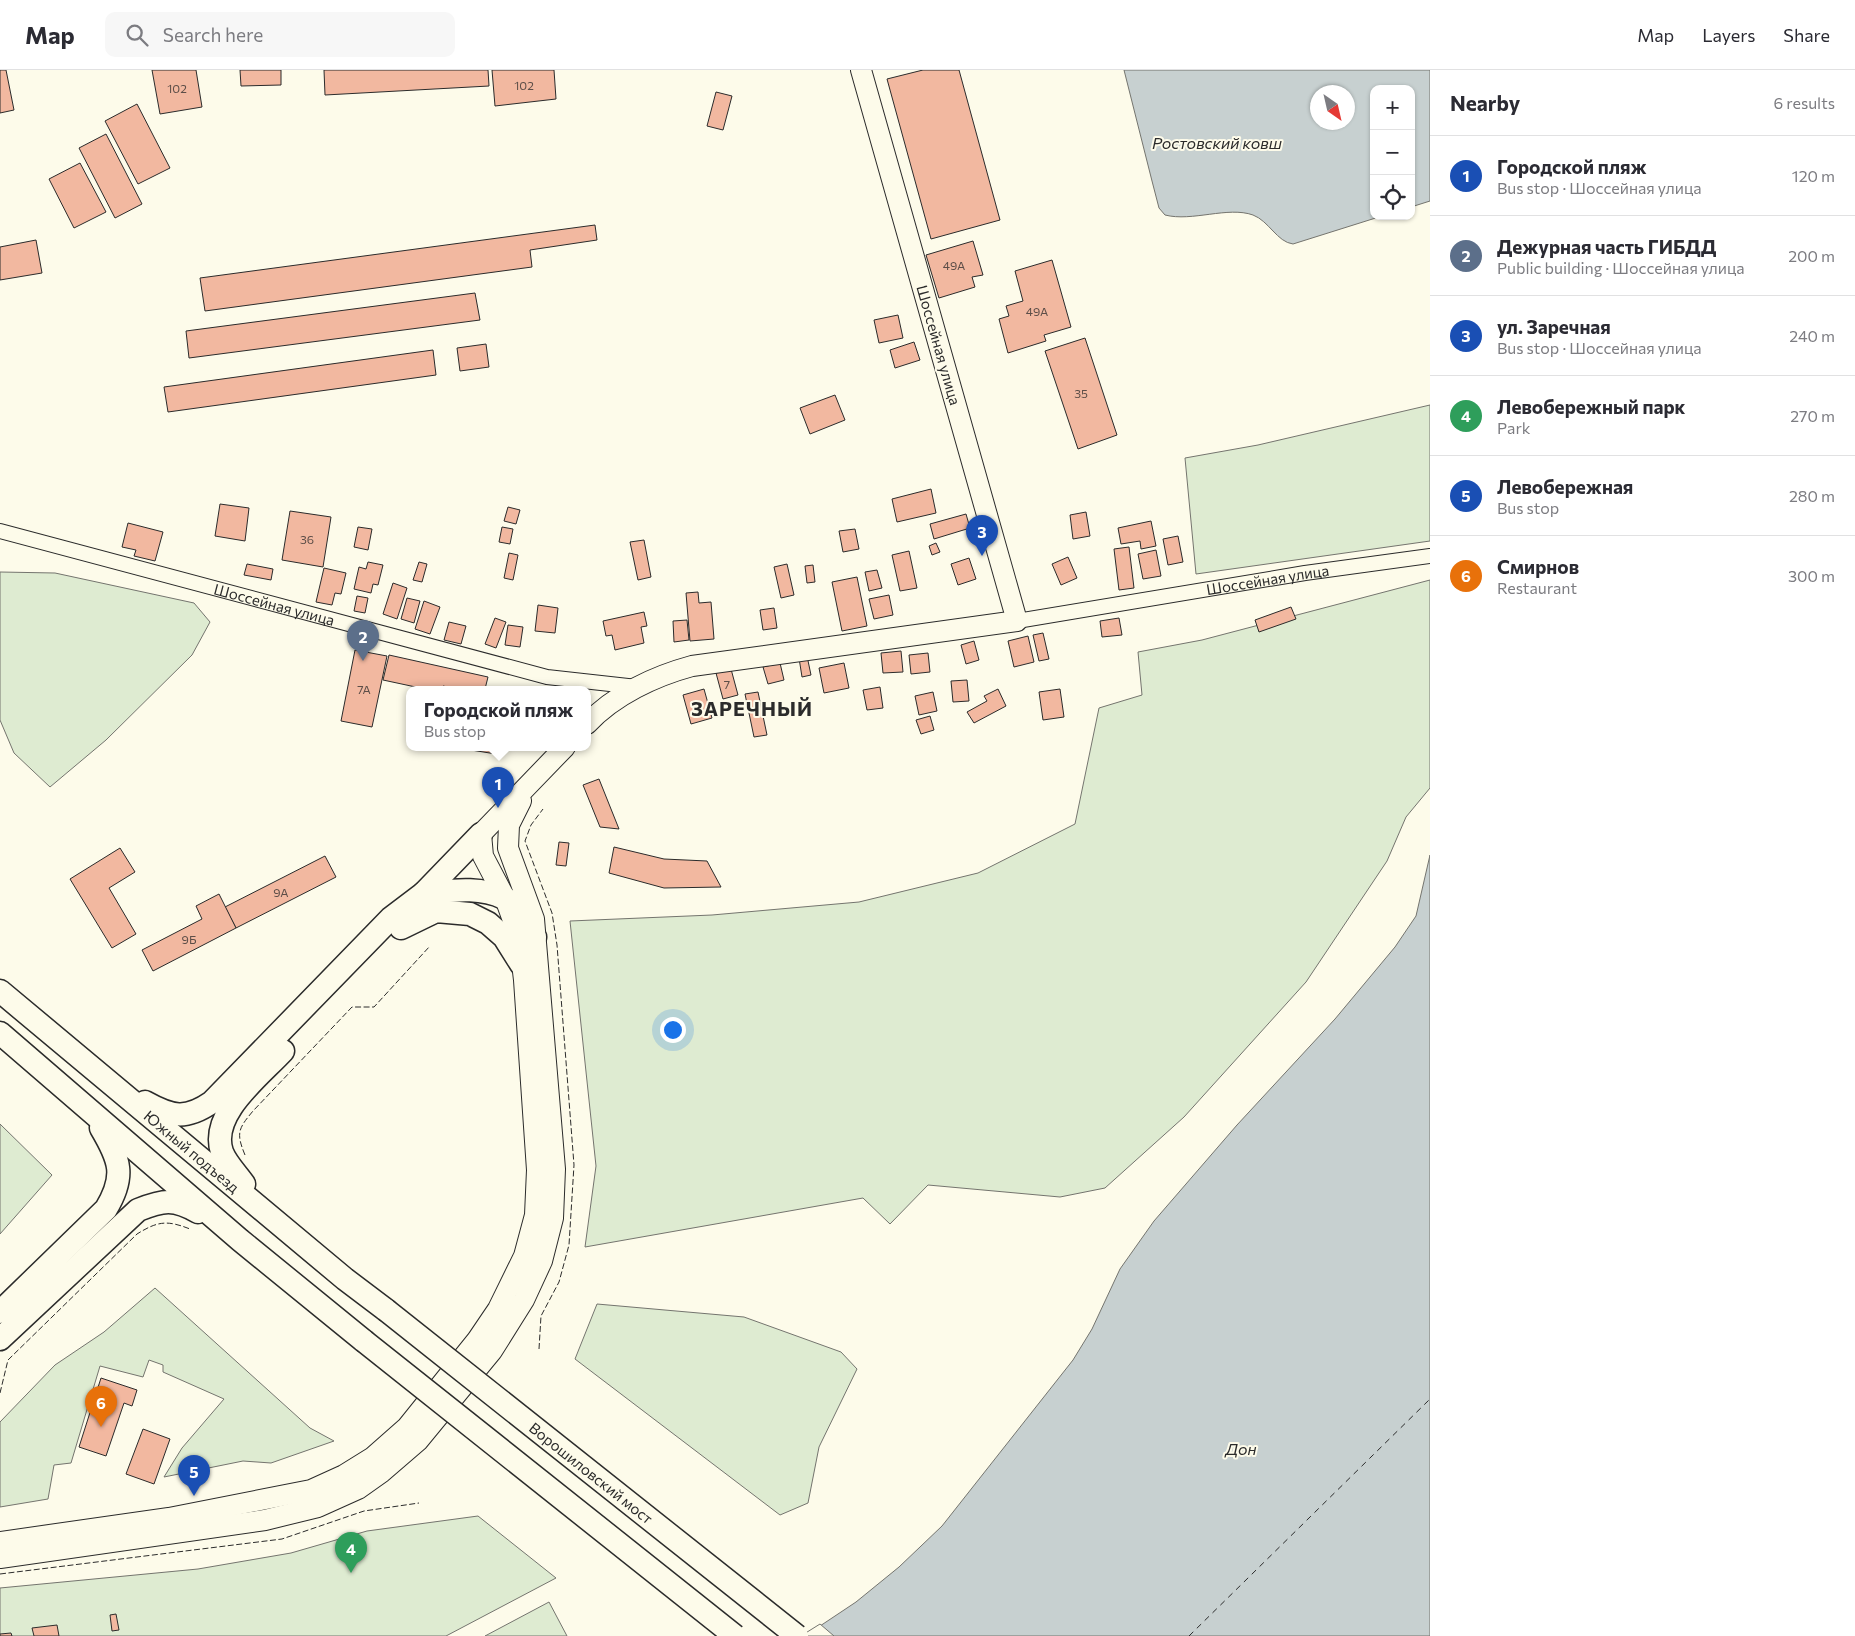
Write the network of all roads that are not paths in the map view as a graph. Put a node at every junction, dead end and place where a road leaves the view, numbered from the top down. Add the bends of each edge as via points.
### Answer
1 (861, 70) edge
2 (0, 531) edge
3 (1430, 556) edge
4 (1016, 621) junction
5 (638, 687) junction
6 (591, 720) edge
7 (561, 751) edge
8 (528, 785) junction
9 (481, 834) junction
10 (424, 893) junction
11 (505, 898) junction
12 (401, 928) junction
13 (535, 937) junction
14 (521, 964) junction
15 (0, 991) edge
16 (0, 1033) edge
17 (115, 1087) junction
18 (91, 1113) junction
19 (265, 1213) junction
20 (240, 1240) junction
21 (386, 1310) joint
22 (0, 1312) edge
23 (0, 1339) edge
24 (0, 1542) edge
25 (0, 1558) edge
26 (735, 1636) edge
27 (797, 1636) edge

1 - 4 main road, Шоссейная улица
2 - 5 street, Шоссейная улица via 547,677
3 - 4 street, Шоссейная улица via 1305,573
4 - 5 main road, Шоссейная улица via 692,666
5 - 6 main road, Шоссейная улица
7 - 8 main road
8 - 9 main road
8 - 13 main road via 509,825 508,848 528,899
9 - 10 main road
9 - 11 main road via 483,856
10 - 11 main road via 461,890
10 - 12 main road
10 - 17 main road via 391,918 212,1102 200,1110 175,1115
11 - 13 main road via 521,914
11 - 14 main road via 519,937
12 - 14 main road via 436,912 470,914 488,923 504,937
12 - 19 main road via 231,1106 223,1120 219,1133 223,1154
13 - 25 main road via 556,1169 553,1218 542,1261 524,1300 492,1351 418,1441 358,1489 318,1507 256,1522
14 - 24 main road via 537,1170 533,1223 524,1256 498,1309 455,1370 407,1428 373,1457 311,1490 169,1518
15 - 17 main road, Южный подъезд
16 - 18 main road
17 - 19 main road, Южный подъезд
18 - 20 main road
18 - 22 main road via 118,1160 120,1172 116,1193 106,1209
19 - 21 main road, Южный подъезд
20 - 23 main road via 184,1204 157,1202 138,1210 122,1223
20 - 26 main road, bridge
21 - 27 main road, Ворошиловский мост, bridge

